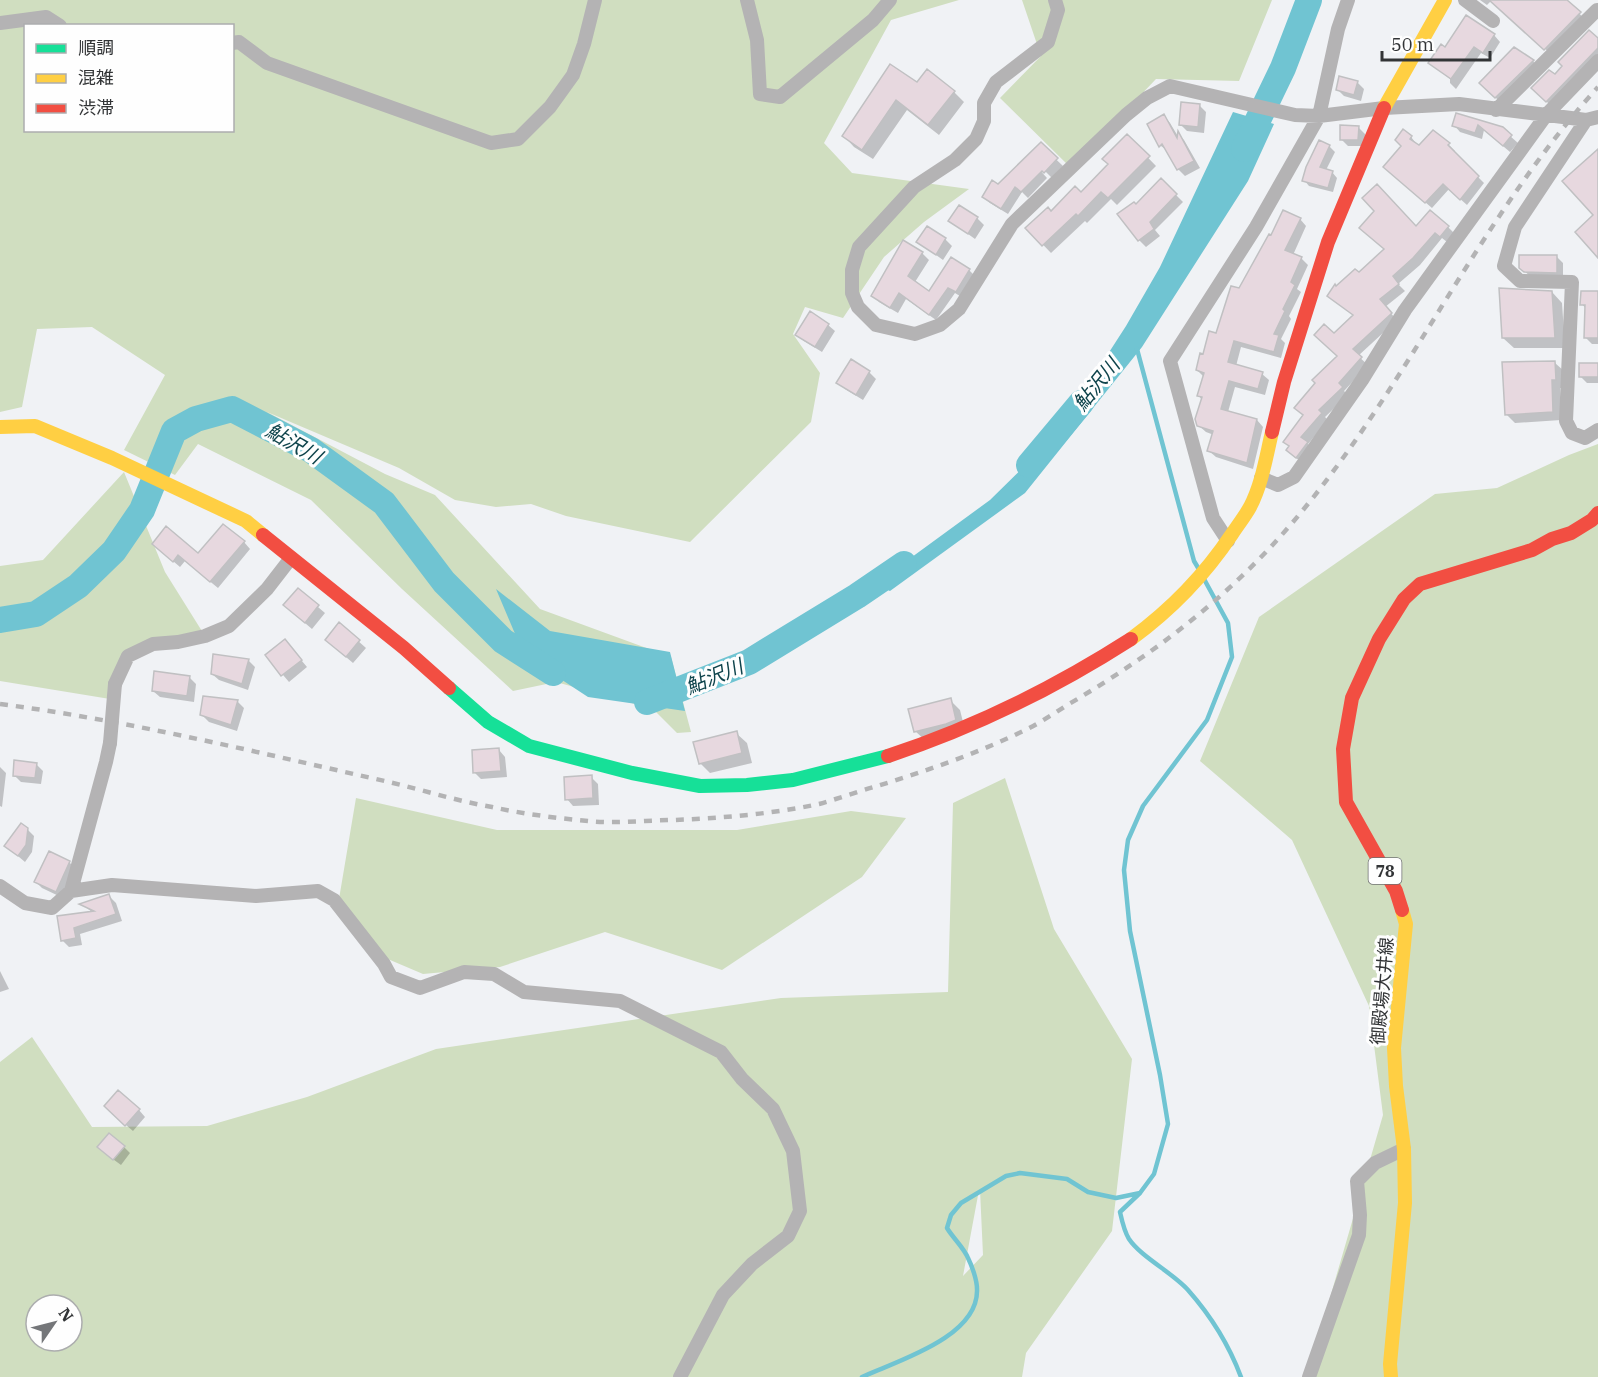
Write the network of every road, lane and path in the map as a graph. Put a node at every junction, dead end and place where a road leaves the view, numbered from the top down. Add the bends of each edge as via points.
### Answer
1 (595, 0) edge
2 (747, 0) edge
3 (890, 0) edge
4 (1055, 0) edge
5 (1348, 0) edge
6 (1444, 0) edge
7 (1465, 0) edge
8 (1594, 7) edge
9 (1493, 21) dead end
10 (0, 23) edge
11 (57, 24) edge
12 (234, 43) edge
13 (1598, 61) edge
14 (1384, 108) junction
15 (1496, 110) junction
16 (1547, 114) junction
17 (1319, 116) junction
18 (1592, 118) edge
19 (0, 427) edge
20 (1598, 430) edge
21 (1261, 478) junction
22 (1598, 513) edge
23 (1228, 541) junction
24 (291, 558) junction
25 (0, 886) edge
26 (71, 891) junction
27 (1404, 1149) junction
28 (680, 1377) edge
29 (1310, 1377) edge
30 (1391, 1377) edge

1 - 12 street via 573,75 550,107 518,139 491,143 267,63 239,42
2 - 3 street via 757,40 760,93 780,97 873,20
4 - 17 street via 1058,10 1048,42 996,82 984,103 984,122 976,139 955,160 914,187 859,247 852,270 852,293 858,307 876,325 915,334 940,325 959,309 1012,224 1126,115 1170,86 1295,115
5 - 17 street
6 - 14 street
7 - 9 street
8 - 15 street
10 - 11 street via 46,17
13 - 16 street
14 - 15 street via 1460,104
14 - 17 street
14 - 21 street via 1328,242 1284,382
15 - 16 street
16 - 18 street
16 - 21 street via 1405,310 1294,477 1278,485
17 - 23 street via 1257,227 1170,361 1213,518
18 - 20 street via 1515,227 1504,266 1520,281 1572,282 1566,421 1572,434 1586,438
19 - 24 street via 35,426 112,458 246,521
21 - 23 street via 1250,507
22 - 27 street, 御殿場大井線 / 78 via 1571,533 1532,550 1420,584 1404,599 1379,639 1352,698 1343,749 1346,802 1396,891 1406,924 1394,1048
23 - 24 street via 1162,616 1086,668 1035,696 940,739 878,759 793,780 700,786 529,746 488,722 404,648
24 - 26 street, bridge via 267,589 229,626 205,636 153,644 128,656 115,684 106,762
25 - 26 street via 25,903 52,908
26 - 28 street via 112,885 256,896 318,891 334,900 391,977 420,988 464,972 494,974 524,992 620,1001 721,1052 773,1109 793,1151 800,1211 789,1236 752,1264 723,1295
27 - 29 street via 1375,1163 1357,1181 1359,1235
27 - 30 street, 御殿場大井線 / 78 via 1405,1203

